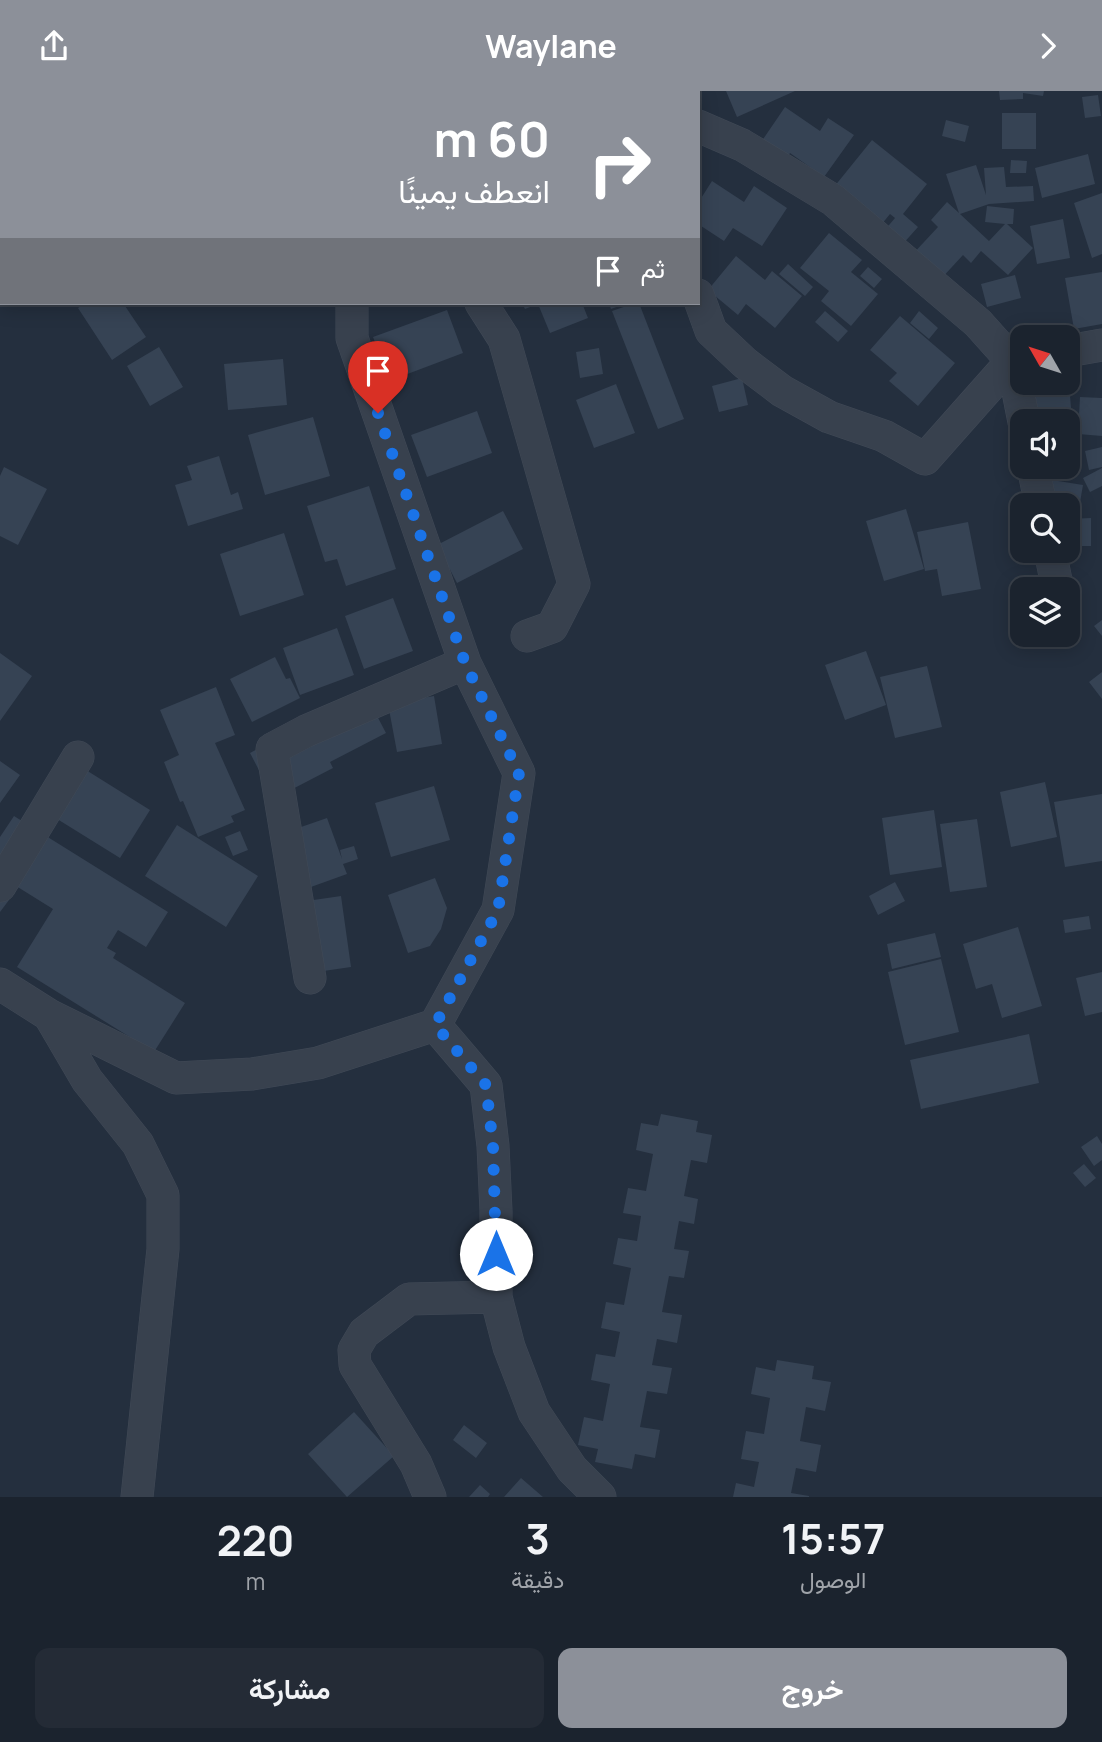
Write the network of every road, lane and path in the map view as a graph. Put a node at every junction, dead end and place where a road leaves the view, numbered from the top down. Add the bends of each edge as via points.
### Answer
1 (700, 127) edge
2 (700, 301) edge
3 (352, 305) edge
4 (482, 305) edge
5 (1102, 345) edge
6 (1080, 349) edge
7 (1010, 353) edge
8 (1010, 368) edge
9 (527, 636) dead end
10 (465, 663) junction
11 (78, 757) dead end
12 (0, 885) edge
13 (310, 978) dead end
14 (0, 984) edge
15 (49, 1015) junction
16 (435, 1025) junction
17 (496, 1297) junction
18 (137, 1497) edge
19 (430, 1497) edge
20 (600, 1497) edge

1 - 7 street via 742,145 833,200
2 - 8 street via 711,331 782,391 925,459
3 - 10 street via 352,338
4 - 9 street via 503,339 574,584 552,628
5 - 6 street
10 - 13 street via 272,749
10 - 16 street via 519,773 498,910
11 - 12 street
14 - 15 street
15 - 16 street via 176,1078 252,1074 318,1063
15 - 18 street via 87,1080 138,1144 163,1195 163,1249
16 - 17 street via 486,1085 493,1146
17 - 19 street via 409,1299 364,1333 354,1350 355,1364 416,1464
17 - 20 street via 534,1412 572,1469

